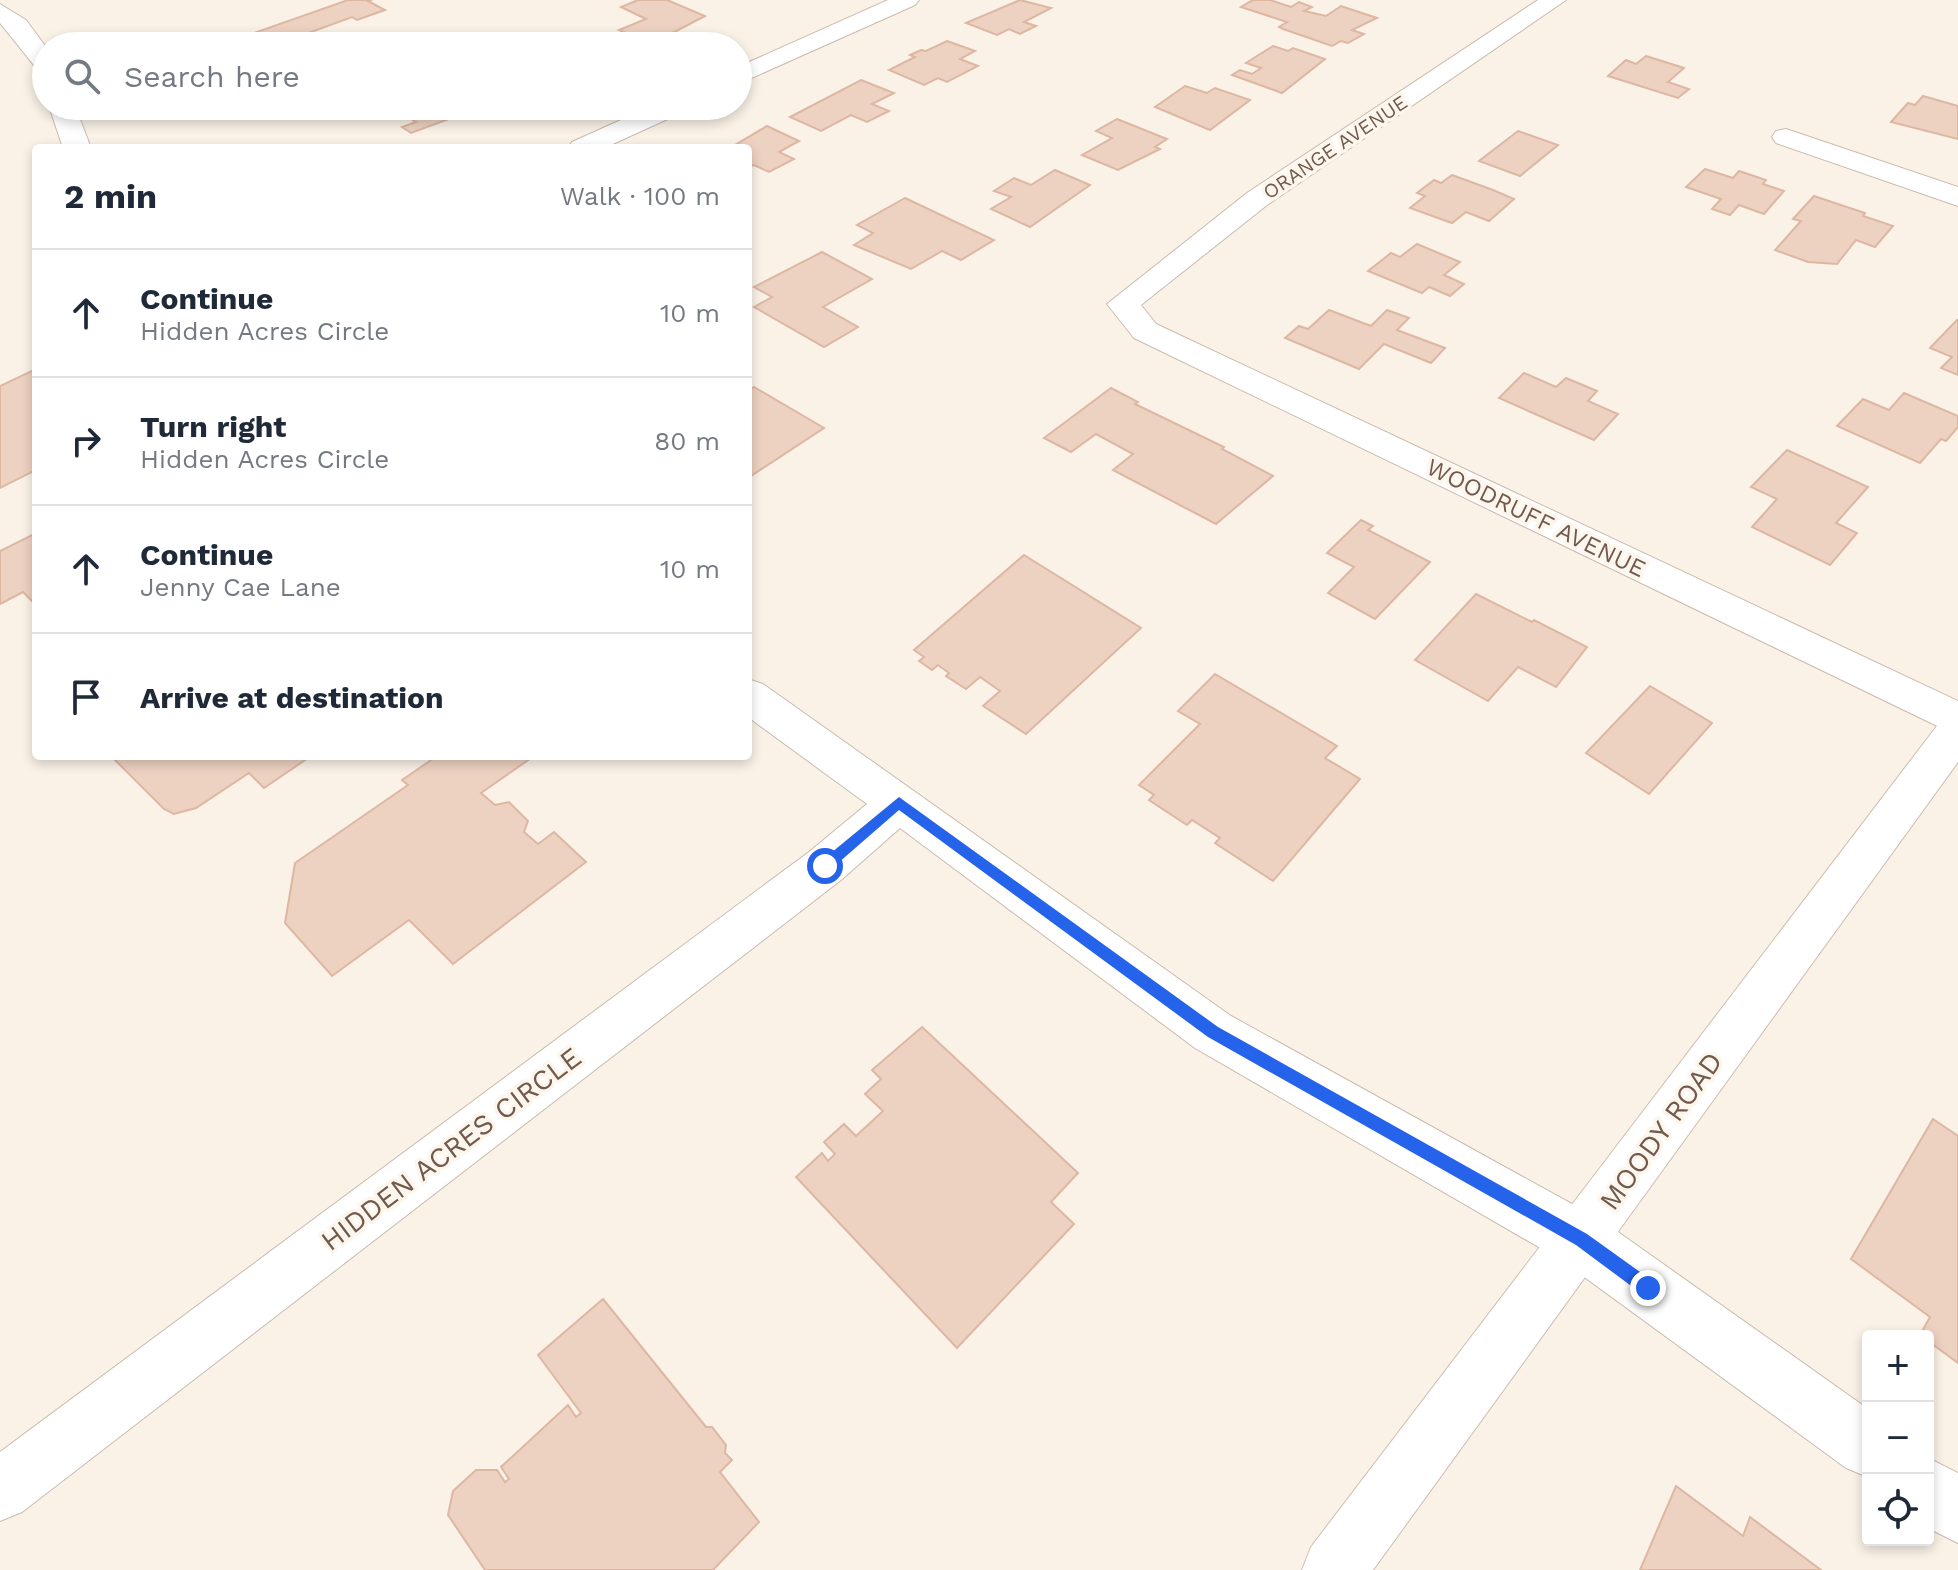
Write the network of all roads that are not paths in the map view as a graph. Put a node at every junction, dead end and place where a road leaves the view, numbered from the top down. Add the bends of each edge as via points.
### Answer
1 (907, 0) edge
2 (1554, 0) edge
3 (0, 11) edge
4 (32, 45) edge
5 (752, 70) edge
6 (67, 120) edge
7 (643, 120) edge
8 (1786, 137) dead end
9 (76, 144) edge
10 (591, 144) edge
11 (1958, 197) edge
12 (1123, 304) joint
13 (752, 698) edge
14 (1958, 720) edge
15 (1958, 730) edge
16 (899, 803) junction
17 (1581, 1240) junction
18 (1862, 1442) edge
19 (0, 1490) edge
20 (1934, 1493) edge
21 (1958, 1511) edge
22 (1334, 1570) edge

1 - 5 street
2 - 12 street, ORANGE AVENUE via 1257,199
3 - 4 street
6 - 9 street
7 - 10 street
8 - 11 street
12 - 14 street, WOODRUFF AVENUE via 1145,331
13 - 16 street
15 - 17 street, MOODY ROAD
16 - 17 street via 1213,1032
16 - 19 street, HIDDEN ACRES CIRCLE via 825,866
17 - 18 street
17 - 22 street, MOODY ROAD
20 - 21 street

